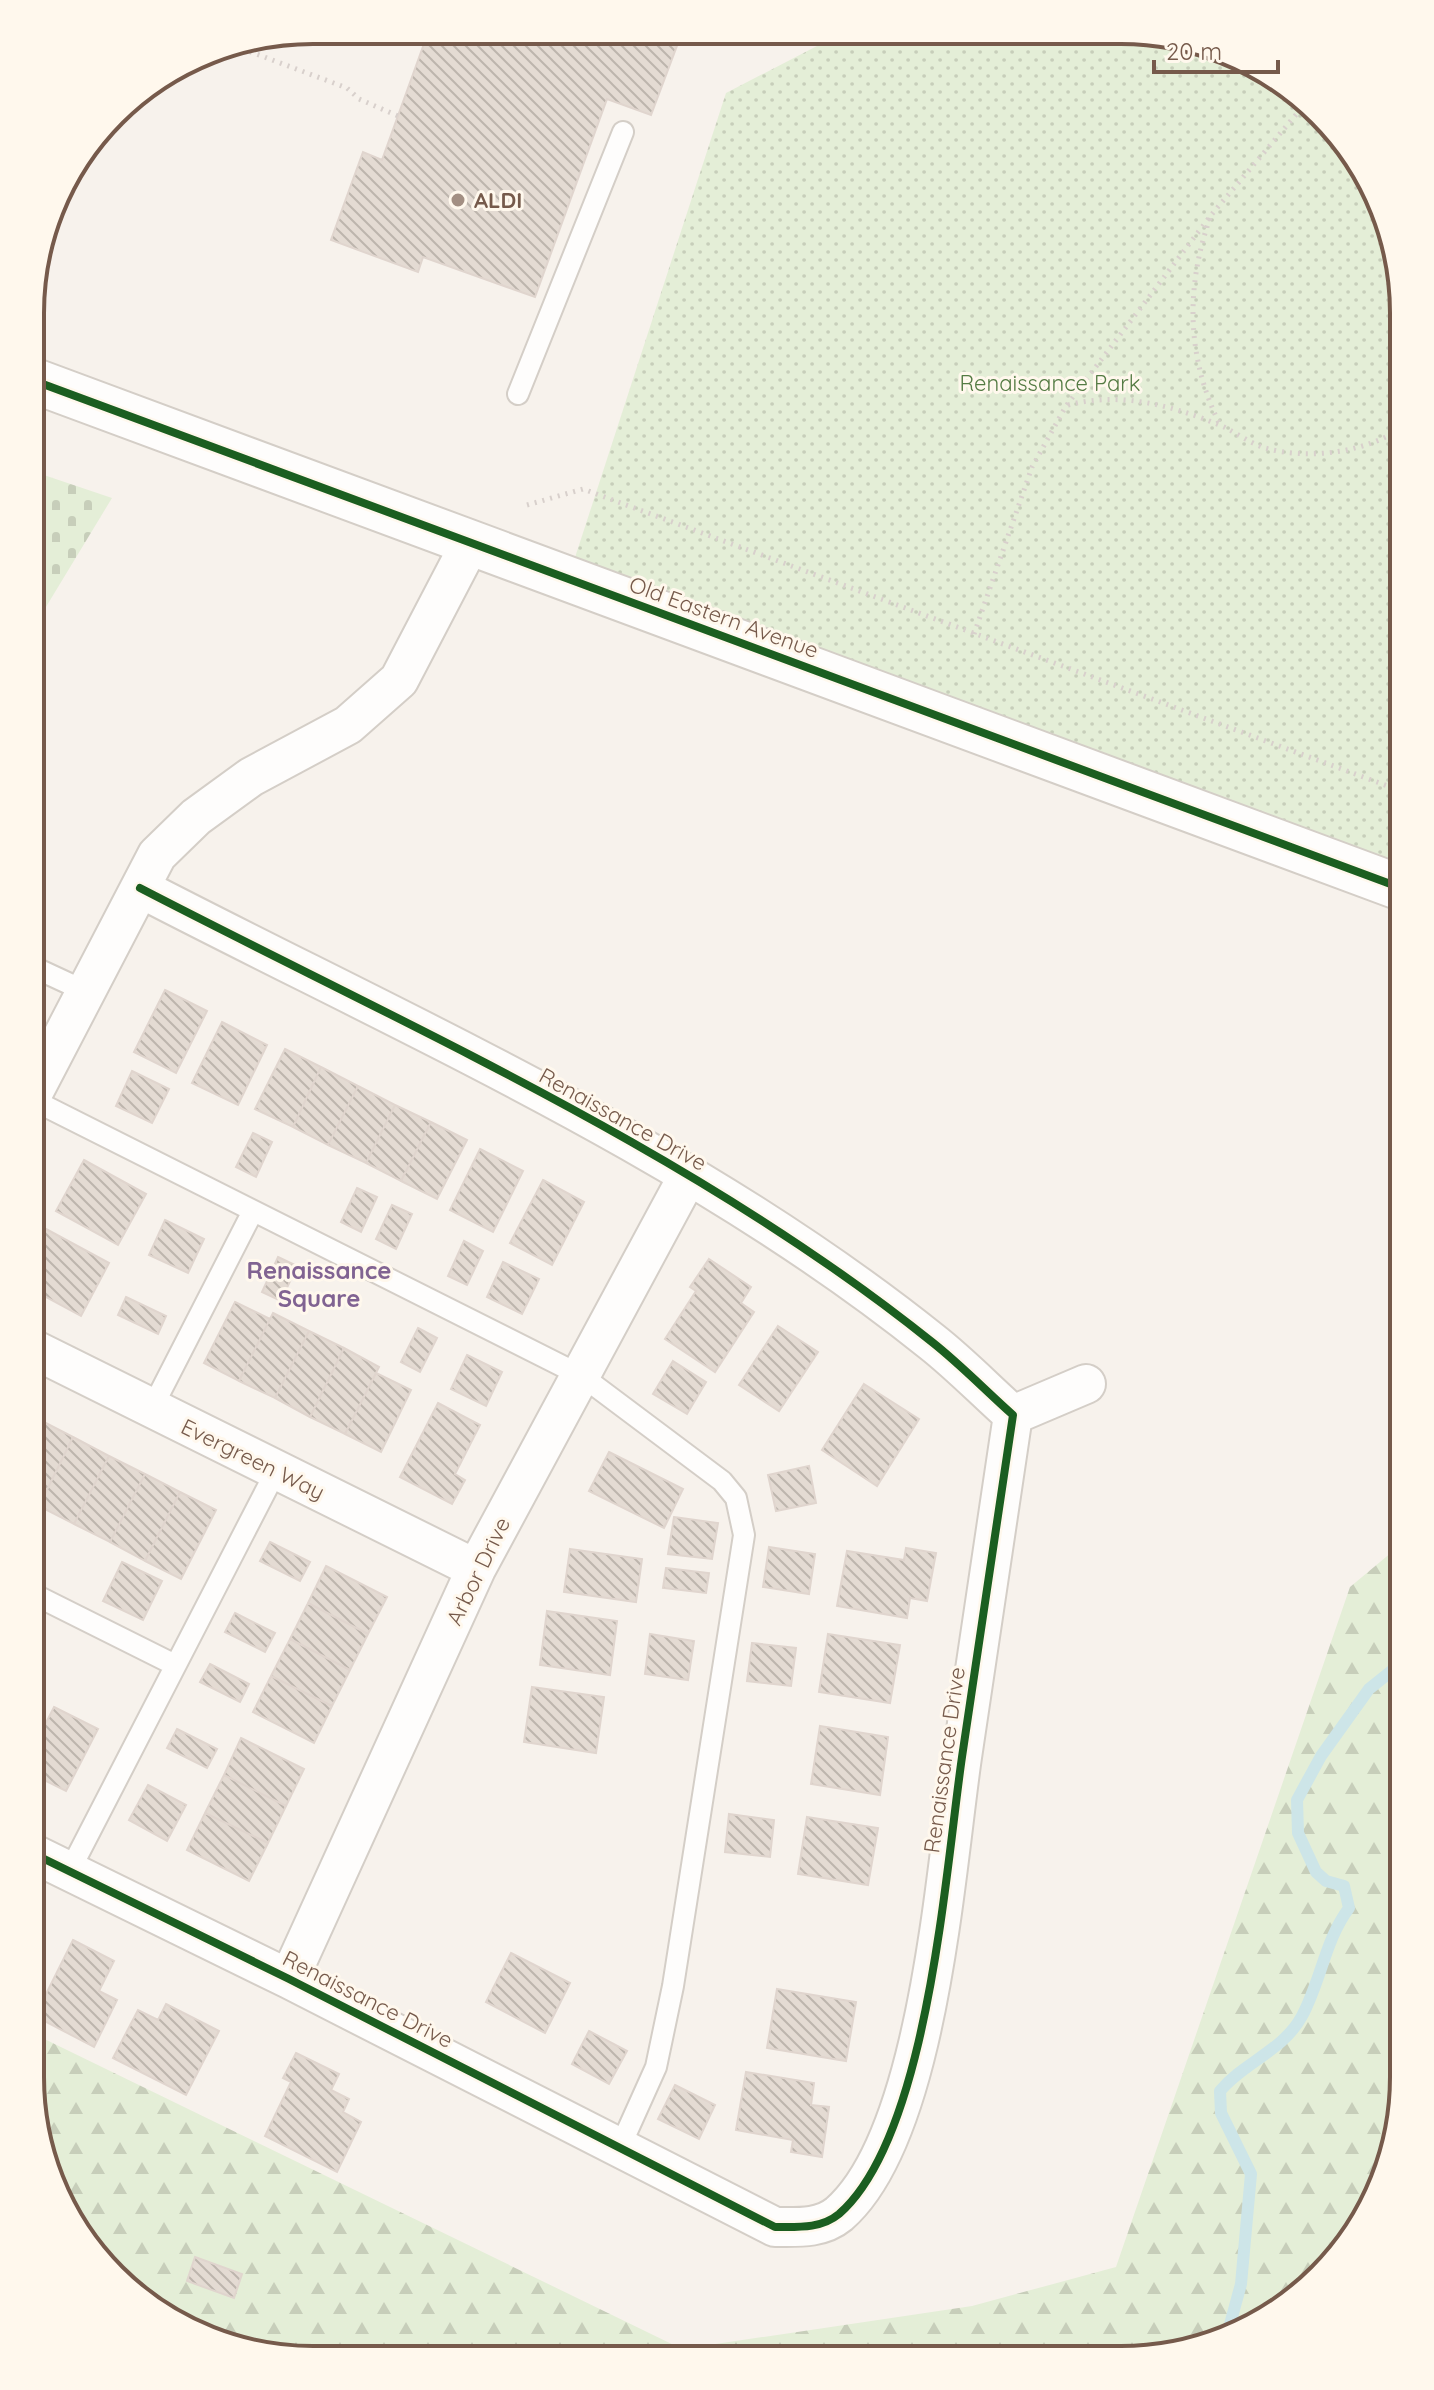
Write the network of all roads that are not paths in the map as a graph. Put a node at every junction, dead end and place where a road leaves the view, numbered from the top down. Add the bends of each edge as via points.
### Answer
1 (623, 132) dead end
2 (44, 384) edge
3 (518, 394) dead end
4 (471, 542) junction
5 (1390, 884) edge
6 (140, 888) junction
7 (44, 972) edge
8 (87, 992) junction
9 (44, 1073) edge
10 (44, 1105) edge
11 (689, 1174) junction
12 (253, 1211) junction
13 (44, 1355) edge
14 (582, 1376) junction
15 (1086, 1384) dead end
16 (151, 1410) junction
17 (1013, 1415) junction
18 (277, 1469) junction
19 (476, 1569) junction
20 (44, 1600) edge
21 (175, 1665) junction
22 (44, 1859) edge
23 (69, 1872) junction
24 (289, 1979) junction
25 (620, 2147) junction

1 - 3 lane
2 - 4 street, Old Eastern Avenue
4 - 5 street, Old Eastern Avenue
4 - 6 street via 399,680 348,725 251,777 196,817 157,855
6 - 8 street
6 - 11 street, Renaissance Drive
7 - 8 lane
8 - 9 street
10 - 12 lane
11 - 14 street, Arbor Drive
11 - 17 street, Renaissance Drive via 932,1342
12 - 14 lane
12 - 16 lane
13 - 16 street, Evergreen Way
14 - 19 street, Arbor Drive
14 - 25 lane via 722,1481 736,1498 744,1535 673,1986 656,2067
15 - 17 street
16 - 18 street, Evergreen Way
17 - 25 street, Renaissance Drive via 924,2023 896,2123 870,2175 838,2215 813,2226 775,2227
18 - 19 street, Evergreen Way
18 - 21 lane
19 - 24 street, Arbor Drive
20 - 21 lane
21 - 23 lane
22 - 23 street, Renaissance Drive
23 - 24 street, Renaissance Drive
24 - 25 street, Renaissance Drive

